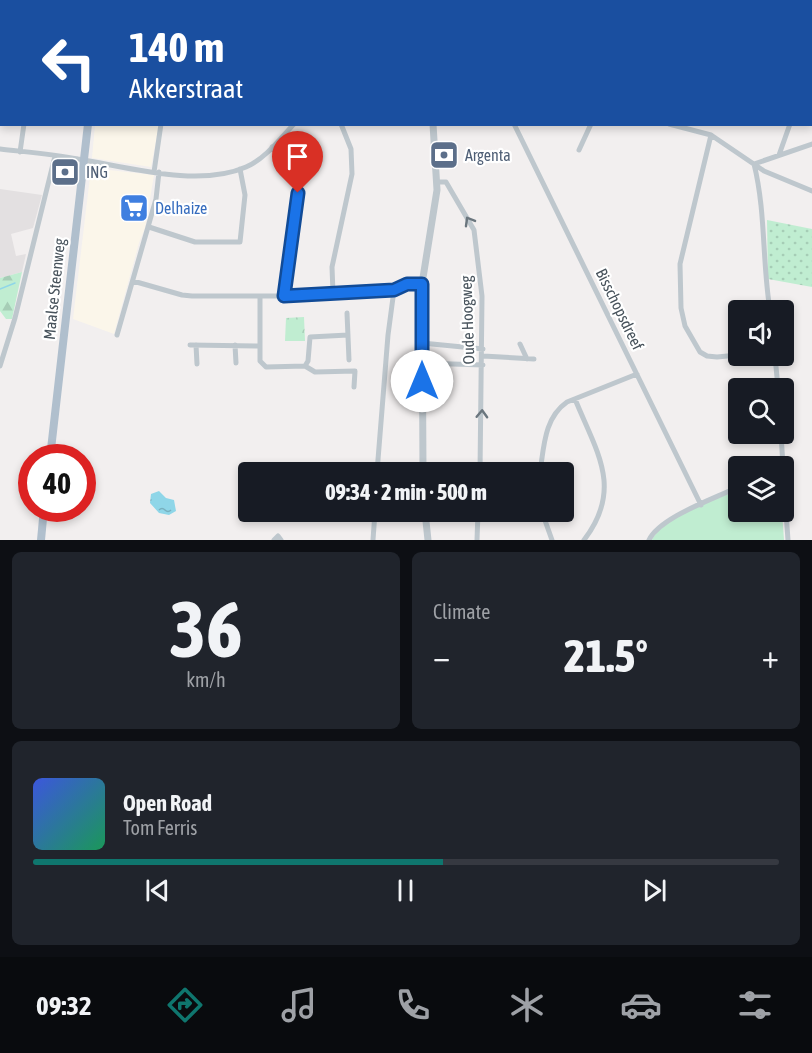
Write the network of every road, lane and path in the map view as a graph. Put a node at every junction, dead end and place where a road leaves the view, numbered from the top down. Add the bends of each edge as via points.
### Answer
1 (24, 126) edge
2 (88, 126) edge
3 (161, 126) edge
4 (292, 126) edge
5 (342, 126) edge
6 (433, 126) edge
7 (515, 126) edge
8 (590, 126) edge
9 (677, 126) edge
10 (789, 126) edge
11 (711, 135) junction
12 (812, 144) edge
13 (272, 147) junction
14 (0, 149) edge
15 (579, 150) dead end
16 (20, 152) junction
17 (779, 155) junction
18 (55, 156) junction
19 (83, 160) junction
20 (754, 164) junction
21 (240, 170) junction
22 (157, 172) junction
23 (437, 182) junction
24 (812, 190) edge
25 (149, 227) junction
26 (134, 281) junction
27 (422, 284) junction
28 (394, 290) junction
29 (333, 293) junction
30 (260, 296) junction
31 (284, 296) junction
32 (768, 300) edge
33 (347, 313) dead end
34 (117, 335) dead end
35 (348, 335) junction
36 (422, 343) junction
37 (520, 344) dead end
38 (235, 345) junction
39 (260, 346) junction
40 (483, 349) junction
41 (483, 356) junction
42 (728, 356) edge
43 (527, 359) junction
44 (534, 359) dead end
45 (349, 360) dead end
46 (236, 363) dead end
47 (422, 363) junction
48 (197, 364) dead end
49 (483, 365) junction
50 (0, 366) edge
51 (305, 366) junction
52 (637, 374) junction
53 (354, 387) dead end
54 (575, 399) junction
55 (52, 444) edge
56 (378, 462) edge
57 (423, 462) edge
58 (480, 462) edge
59 (542, 462) edge
60 (728, 492) edge
61 (701, 505) junction
62 (43, 522) edge
63 (374, 522) edge
64 (426, 522) edge
65 (478, 522) edge
66 (546, 522) edge
67 (787, 522) edge
68 (41, 540) edge
69 (274, 540) edge
70 (281, 540) edge
71 (373, 540) edge
72 (428, 540) edge
73 (477, 540) edge
74 (552, 540) edge
75 (584, 540) edge
76 (649, 540) edge
77 (788, 540) edge

1 - 16 street
2 - 19 main road, Maalse Steenweg
3 - 22 street
4 - 13 street
5 - 29 street via 351,149 352,174 332,267
6 - 23 street
7 - 52 street, Bisschopsdreef
8 - 15 street
9 - 11 street
10 - 17 street
11 - 20 street
11 - 42 street via 680,264 681,308 685,326 700,352
12 - 17 street
13 - 21 street
13 - 31 street via 298,178
14 - 16 street
16 - 18 street
17 - 20 street
18 - 19 street
18 - 50 street
19 - 22 street
19 - 55 main road, Maalse Steenweg
20 - 24 street
20 - 32 street via 762,198
21 - 22 street via 209,175
21 - 25 street via 245,195 240,242 195,242
22 - 25 street
23 - 27 street
40 -> 23 street, Oude Hoogweg via 474,230 446,182
25 - 26 street
26 - 30 street via 182,295
26 - 34 street
27 - 28 street via 407,284
27 - 36 street
28 - 29 street
28 - 56 street
29 - 31 street
30 - 31 street
30 - 39 street
33 - 35 street
35 - 45 street
35 - 51 street via 310,337
36 - 40 street
36 - 47 street
37 - 43 street
38 - 39 street
38 - 46 street
38 - 48 street via 193,345
39 - 51 street via 260,361 266,367
40 - 41 street, Oude Hoogweg
41 - 43 street
41 - 49 street, Oude Hoogweg
43 - 44 street
47 - 49 street
47 - 57 street
58 -> 49 street, Oude Hoogweg
51 - 53 street via 315,372 355,371
52 - 54 street
52 - 61 street, Bisschopsdreef
54 - 59 street via 552,416
54 - 75 street via 605,481 602,508
60 - 61 street
61 - 76 street via 668,520
62 - 68 main road
63 - 71 street
64 - 72 street
65 - 73 street
66 - 74 street
67 - 77 street
69 - 70 street via 278,536

